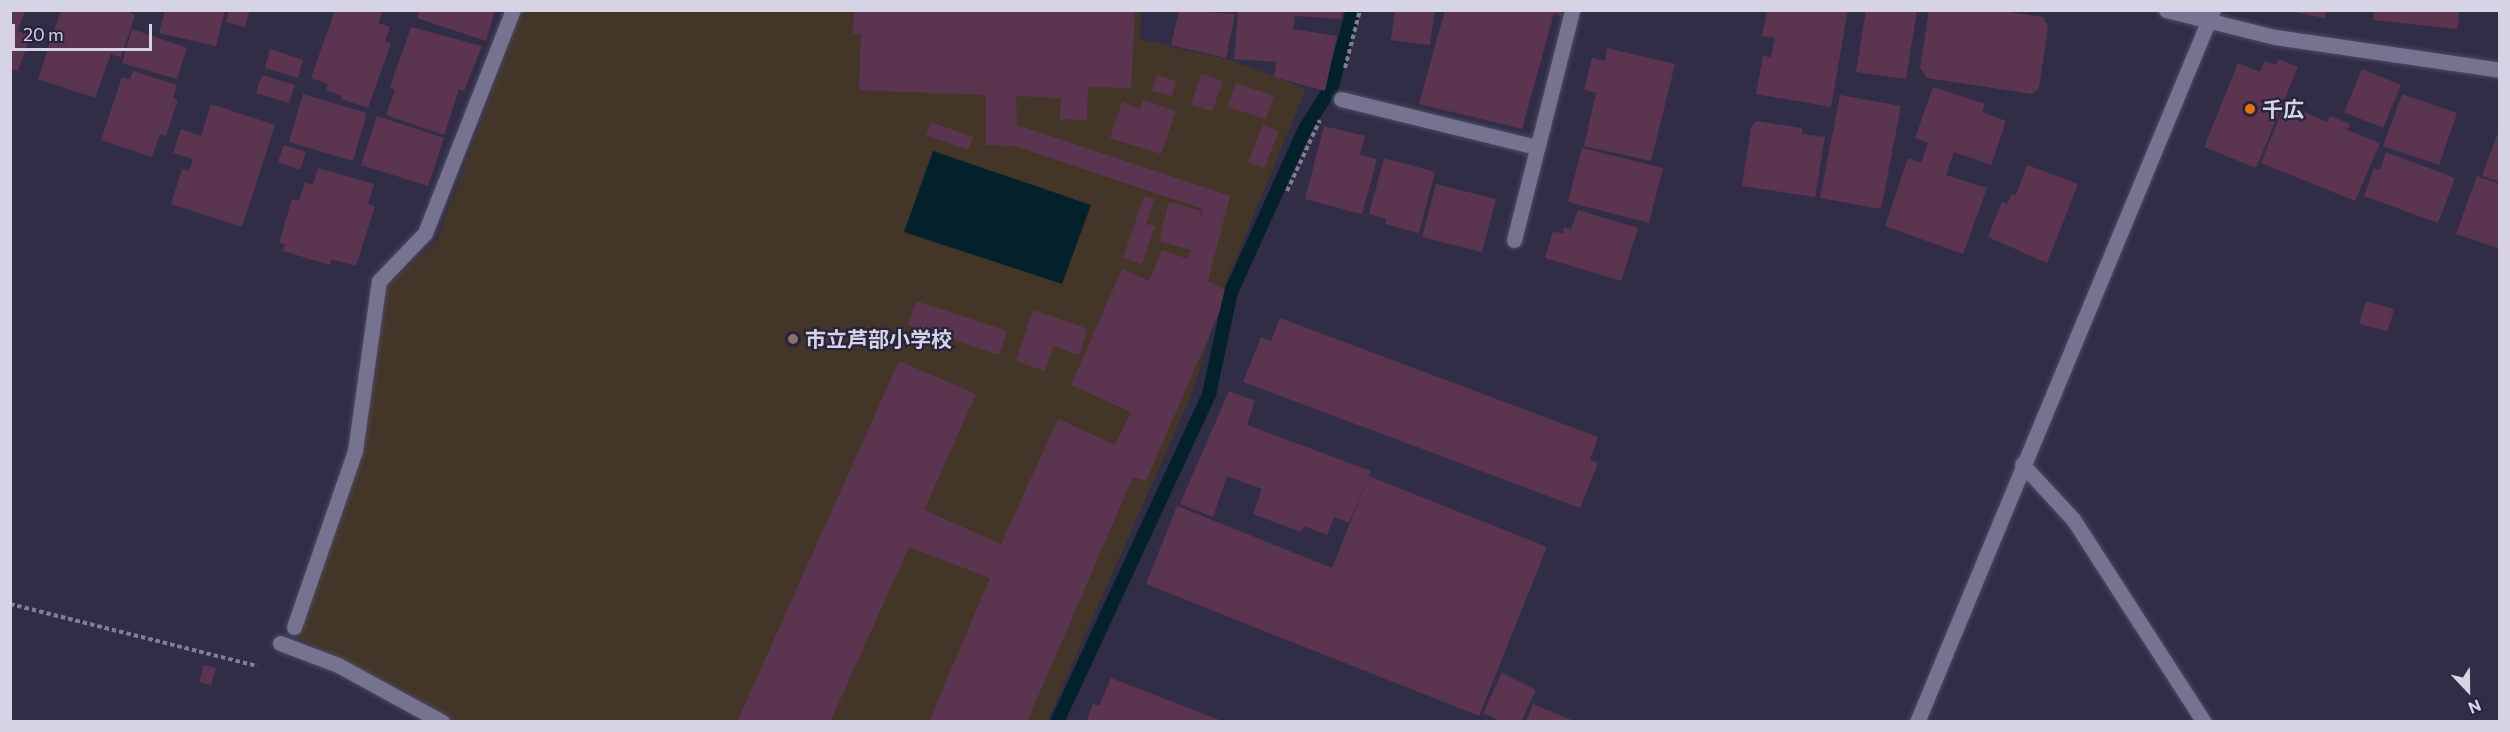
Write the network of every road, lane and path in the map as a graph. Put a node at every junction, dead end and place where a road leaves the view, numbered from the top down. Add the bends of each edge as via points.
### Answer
1 (513, 10) edge
2 (1572, 10) edge
3 (2166, 10) edge
4 (2211, 15) edge
5 (2499, 70) edge
6 (1341, 99) dead end
7 (1537, 147) junction
8 (1514, 240) dead end
9 (2022, 464) junction
10 (10, 603) edge
11 (294, 627) dead end
12 (280, 643) joint
13 (442, 722) edge
14 (1917, 722) edge
15 (2204, 722) edge

1 - 11 street via 425,233 379,281 355,451
2 - 7 street
3 - 4 street
4 - 5 street via 2275,37
4 - 9 street
6 - 7 street
7 - 8 street
9 - 14 street
9 - 15 street via 2073,519
10 - 12 path via 260,666
12 - 13 street via 338,665

